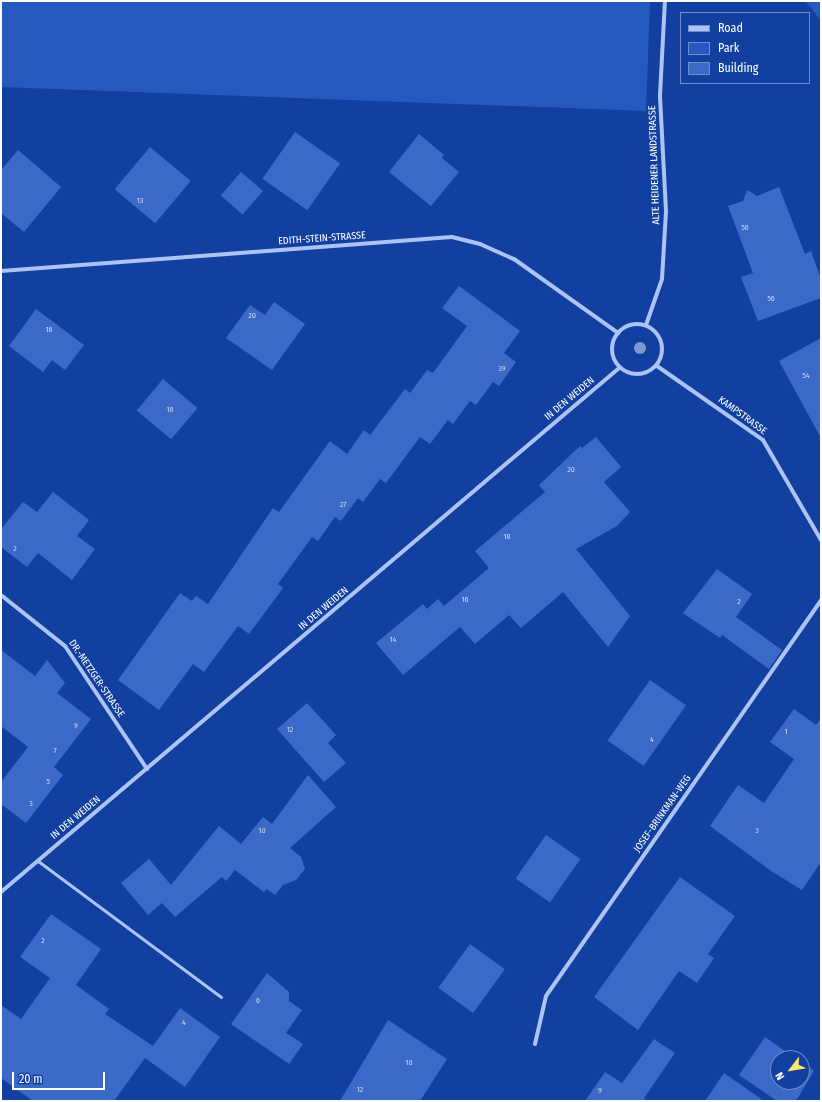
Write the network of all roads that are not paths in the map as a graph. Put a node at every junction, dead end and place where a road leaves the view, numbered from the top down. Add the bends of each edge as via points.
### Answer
1 (665, 1) edge
2 (1, 271) edge
3 (646, 326) junction
4 (618, 333) junction
5 (657, 366) junction
6 (619, 368) junction
7 (821, 540) edge
8 (1, 595) edge
9 (821, 600) edge
10 (147, 769) junction
11 (38, 861) junction
12 (1, 892) edge
13 (221, 997) dead end
14 (535, 1044) dead end

1 - 3 street, ALTE HEIDENER LANDSTRASSE via 660,95 666,211 662,279
2 - 4 street, EDITH-STEIN-STRASSE via 452,237 480,244 514,259
3 - 4 street via 631,324
3 - 5 street via 654,329 662,343 661,359
4 - 6 street via 612,347
5 - 6 street via 651,371 635,375
5 - 7 street, KAMPSTRASSE via 763,440
6 - 10 street, IN DEN WEIDEN
8 - 10 street, DR.-METZGER-STRASSE via 65,646
9 - 14 street, JOSEF-BRINKMAN-WEG via 546,996
10 - 11 street, IN DEN WEIDEN
11 - 12 street, IN DEN WEIDEN
11 - 13 lane

